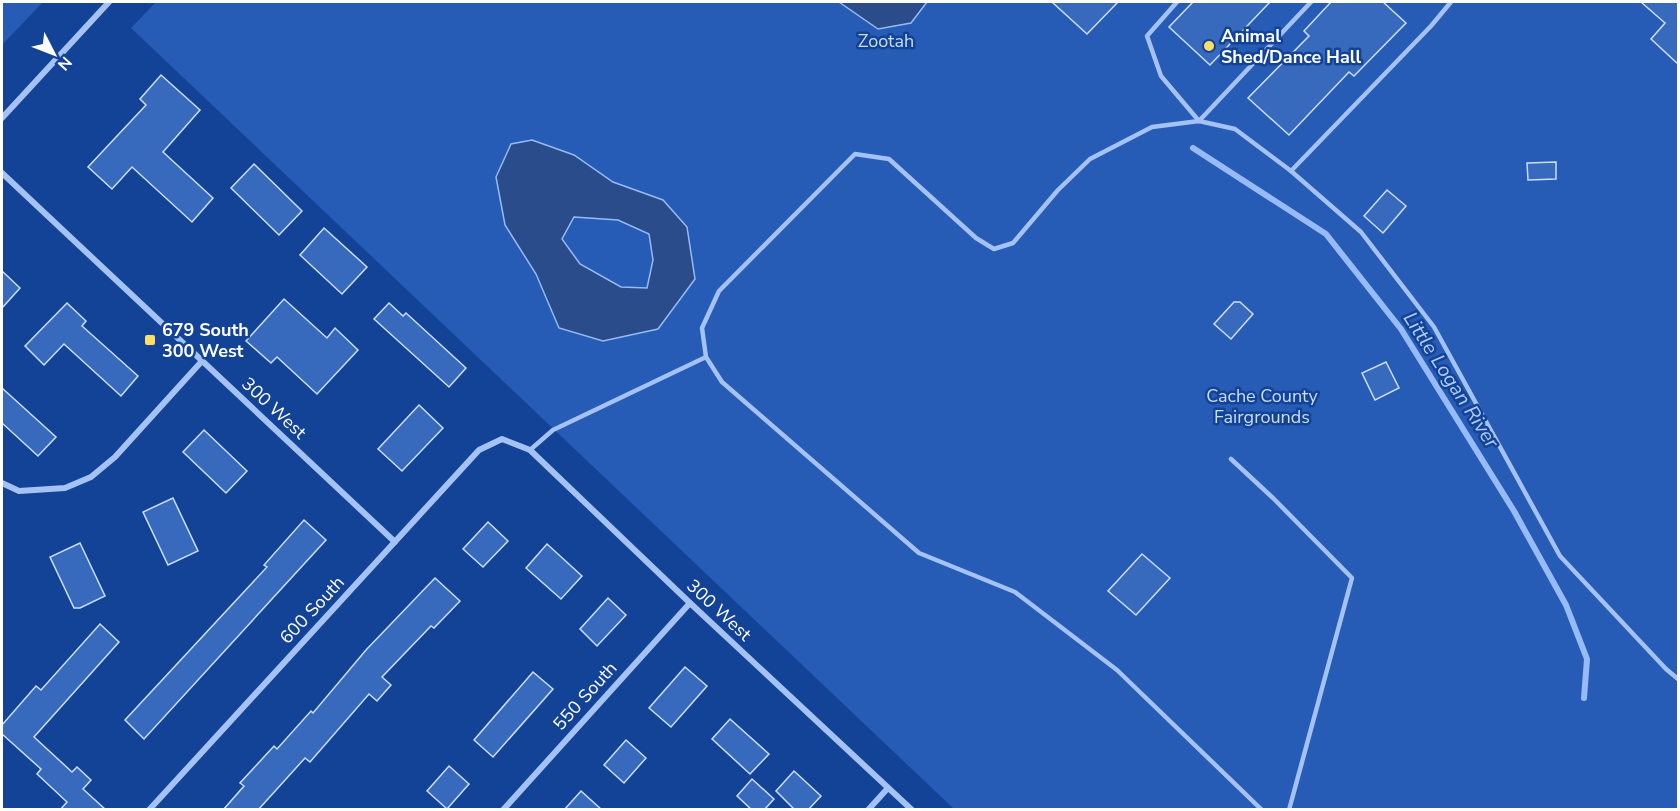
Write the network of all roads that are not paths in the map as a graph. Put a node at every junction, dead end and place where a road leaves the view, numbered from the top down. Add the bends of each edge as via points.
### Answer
1 (109, 2) edge
2 (1177, 2) edge
3 (1311, 2) edge
4 (1451, 2) edge
5 (2, 118) edge
6 (1199, 121) junction
7 (1291, 171) junction
8 (2, 173) edge
9 (706, 357) junction
10 (202, 361) junction
11 (502, 439) joint
12 (530, 450) junction
13 (1231, 459) dead end
14 (2, 483) edge
15 (395, 542) junction
16 (690, 603) junction
17 (1678, 679) edge
18 (888, 788) junction
19 (149, 810) edge
20 (503, 810) edge
21 (868, 810) edge
22 (912, 810) edge
23 (1262, 810) edge
24 (1289, 810) edge

1 - 5 street
2 - 6 lane via 1146,36 1161,76
3 - 6 lane
4 - 7 lane
6 - 7 lane via 1235,129
6 - 9 lane via 1152,127 1090,159 1013,243 994,249 976,238 889,159 855,154 719,291 702,328
7 - 17 lane via 1361,232 1434,327 1560,556
8 - 10 street, 300 West
9 - 12 lane via 553,430
9 - 23 lane via 722,382 919,553 1015,592 1117,670
10 - 14 street via 115,457 91,477 65,488 19,491
10 - 15 street, 300 West
11 - 12 street, 300 West
11 - 15 street, 600 South via 479,450
12 - 16 street, 300 West
13 - 24 lane via 1352,578
15 - 19 street, 600 South
16 - 18 street, 300 West
16 - 20 street, 550 South
18 - 21 street
18 - 22 street, 300 West

